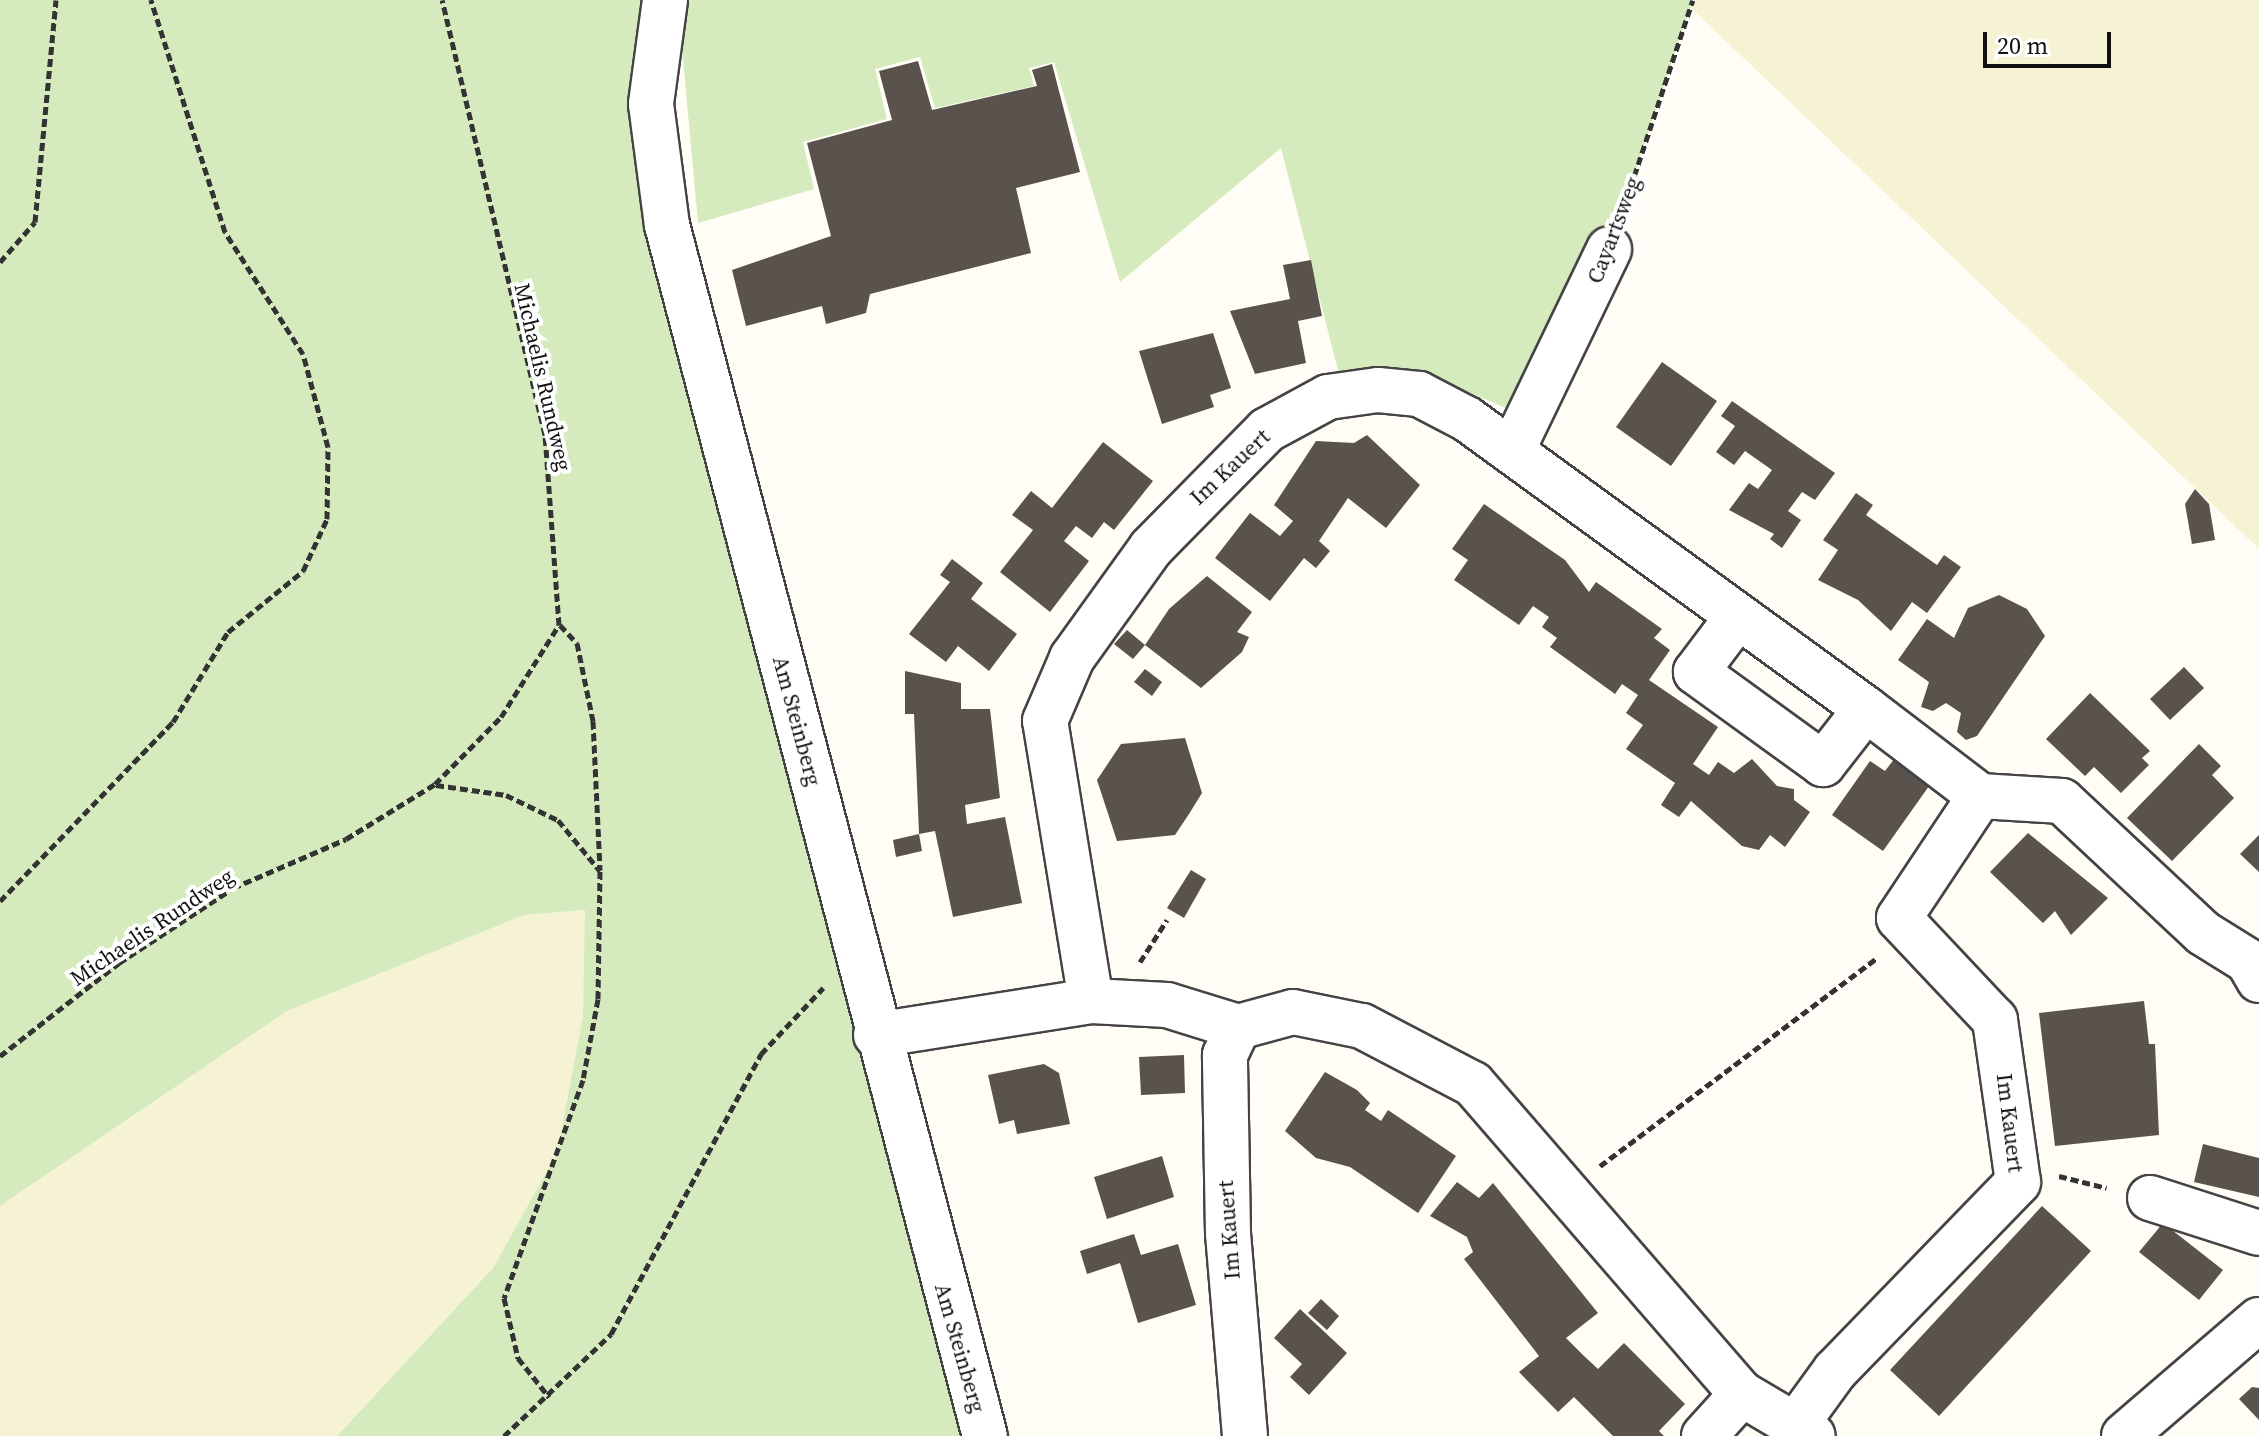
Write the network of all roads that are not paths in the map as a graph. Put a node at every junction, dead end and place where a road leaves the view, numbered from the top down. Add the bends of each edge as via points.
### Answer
1 (665, 0) edge
2 (1609, 249) road end
3 (1512, 451) junction
4 (1738, 616) junction
5 (1866, 709) junction
6 (1980, 796) junction
7 (2259, 980) edge
8 (1091, 1001) junction
9 (1238, 1027) junction
10 (876, 1035) junction
11 (2131, 1194) road end
12 (2259, 1233) edge
13 (2259, 1320) edge
14 (1742, 1394) junction
15 (1804, 1431) edge
16 (985, 1436) edge
17 (1245, 1436) edge
18 (1704, 1436) edge
19 (2124, 1436) edge

1 - 10 street, Am Steinberg via 651,104 667,225
2 - 3 street, Cayartsweg
3 - 4 street, Im Kauert
3 - 8 street, Im Kauert via 1419,394 1328,397 1258,437 1151,548 1072,658 1045,721
4 - 5 street, Im Kauert
4 - 5 street via 1696,672 1785,737 1823,764
5 - 6 street, Im Kauert
6 - 7 street via 2062,801 2203,933 2248,961
6 - 15 street, Im Kauert via 1899,918 1995,1020 2018,1182 1835,1371
8 - 9 street via 1167,1005
8 - 10 street
9 - 14 street, Im Kauert via 1293,1012 1362,1026 1426,1053 1473,1084
9 - 17 street, Im Kauert via 1221,1088
10 - 16 street, Am Steinberg
11 - 12 street
13 - 19 street
14 - 15 street, Im Kauert
14 - 18 street

